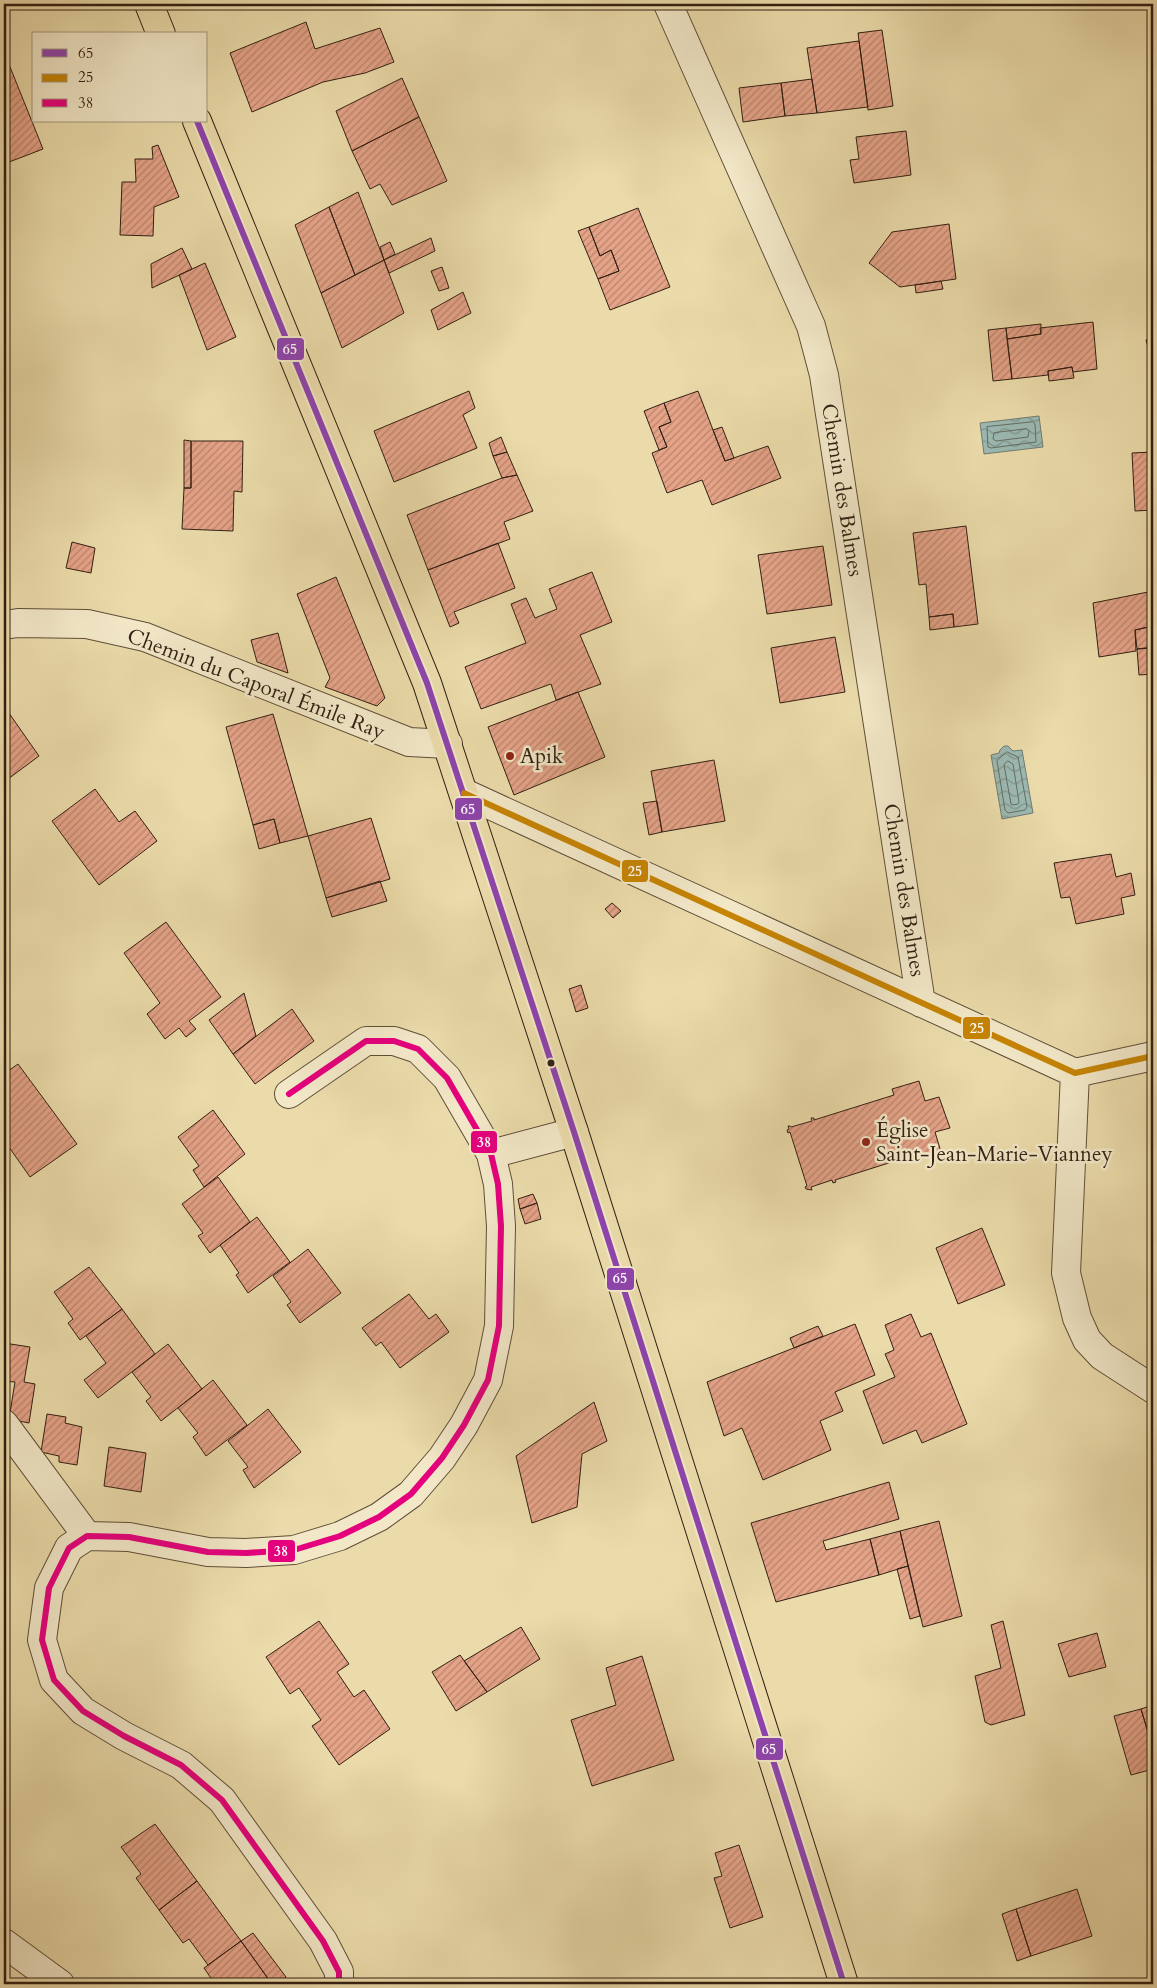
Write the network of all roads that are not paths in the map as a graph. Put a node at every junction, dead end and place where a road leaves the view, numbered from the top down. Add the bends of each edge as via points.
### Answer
1 (149, 4) edge
2 (668, 4) edge
3 (160, 32) edge
4 (197, 122) edge
5 (4, 625) edge
6 (448, 744) junction
7 (464, 793) junction
8 (921, 1003) junction
9 (1153, 1056) edge
10 (1075, 1074) junction
11 (289, 1094) dead end
12 (574, 1132) junction
13 (491, 1154) junction
14 (1153, 1389) edge
15 (4, 1424) edge
16 (87, 1536) junction
17 (4, 1942) edge
18 (60, 1984) edge
19 (339, 1984) edge
20 (844, 1984) edge

1 - 3 main road
2 - 8 street, Chemin des Balmes via 811,326 824,375
4 - 6 main road via 427,683
5 - 6 street, Chemin du Caporal Émile Ray via 87,624 144,638 409,742
6 - 7 main road
7 - 8 street
7 - 12 main road
8 - 10 street
9 - 10 street
10 - 14 street via 1066,1273 1087,1340 1102,1356
11 - 13 street via 366,1041 394,1041 418,1049 447,1078
12 - 13 street
12 - 20 main road
13 - 16 street via 498,1184 501,1235 499,1326 488,1380 448,1450 411,1494 379,1517 340,1536 294,1550 208,1552 130,1537
15 - 16 street
16 - 19 street via 69,1548 49,1588 42,1640 54,1680 83,1711 181,1765 222,1800 323,1941 339,1972
17 - 18 street

